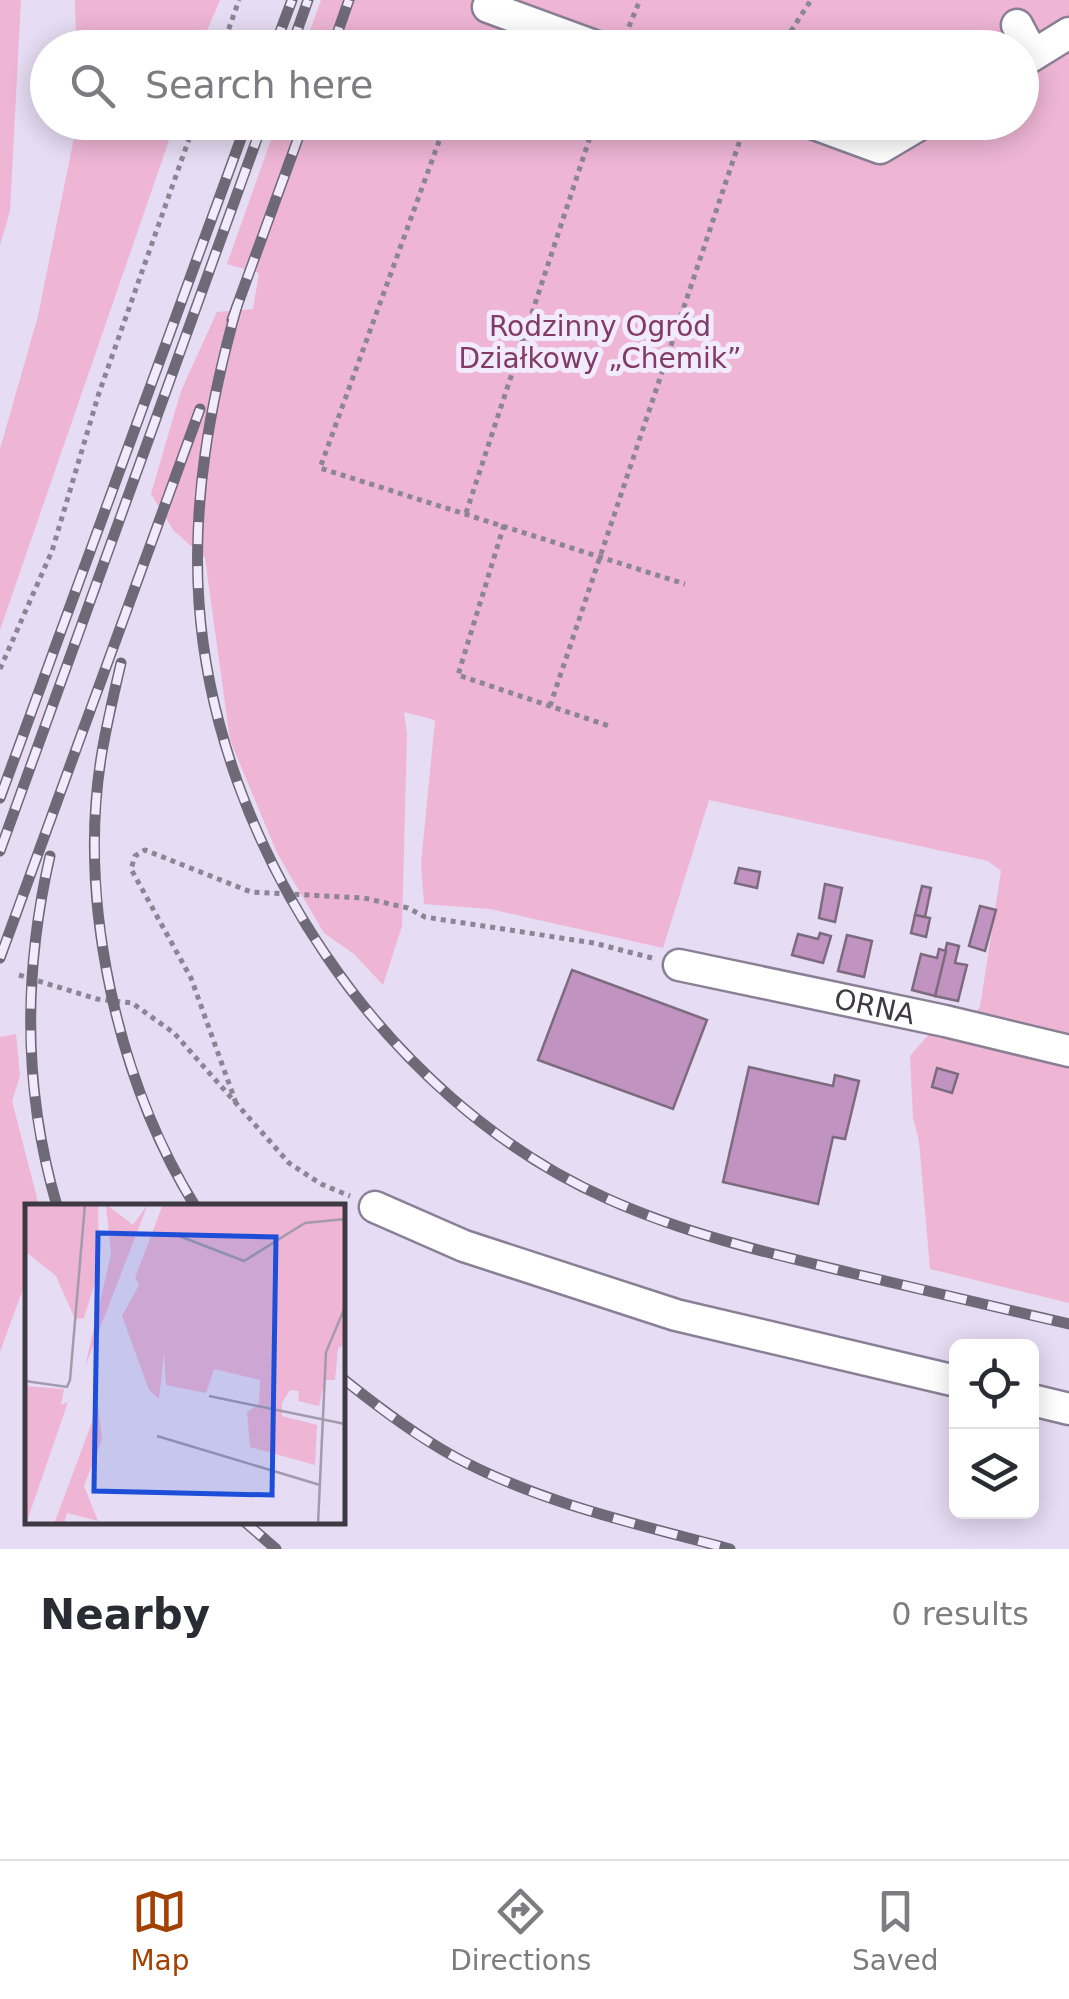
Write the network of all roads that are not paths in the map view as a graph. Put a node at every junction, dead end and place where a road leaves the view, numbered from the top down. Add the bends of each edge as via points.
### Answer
1 (488, 7) dead end
2 (1017, 25) dead end
3 (551, 30) edge
4 (1019, 30) edge
5 (1069, 33) edge
6 (1039, 51) edge
7 (858, 140) edge
8 (894, 140) edge
9 (680, 965) road end
10 (1069, 1051) edge
11 (376, 1207) road end
12 (949, 1379) edge
13 (1039, 1402) edge
14 (1069, 1409) edge

1 - 3 street
2 - 4 street
5 - 6 street
7 - 8 street via 880,148
9 - 10 street, ORNA
11 - 12 street via 464,1246 676,1315
13 - 14 street

